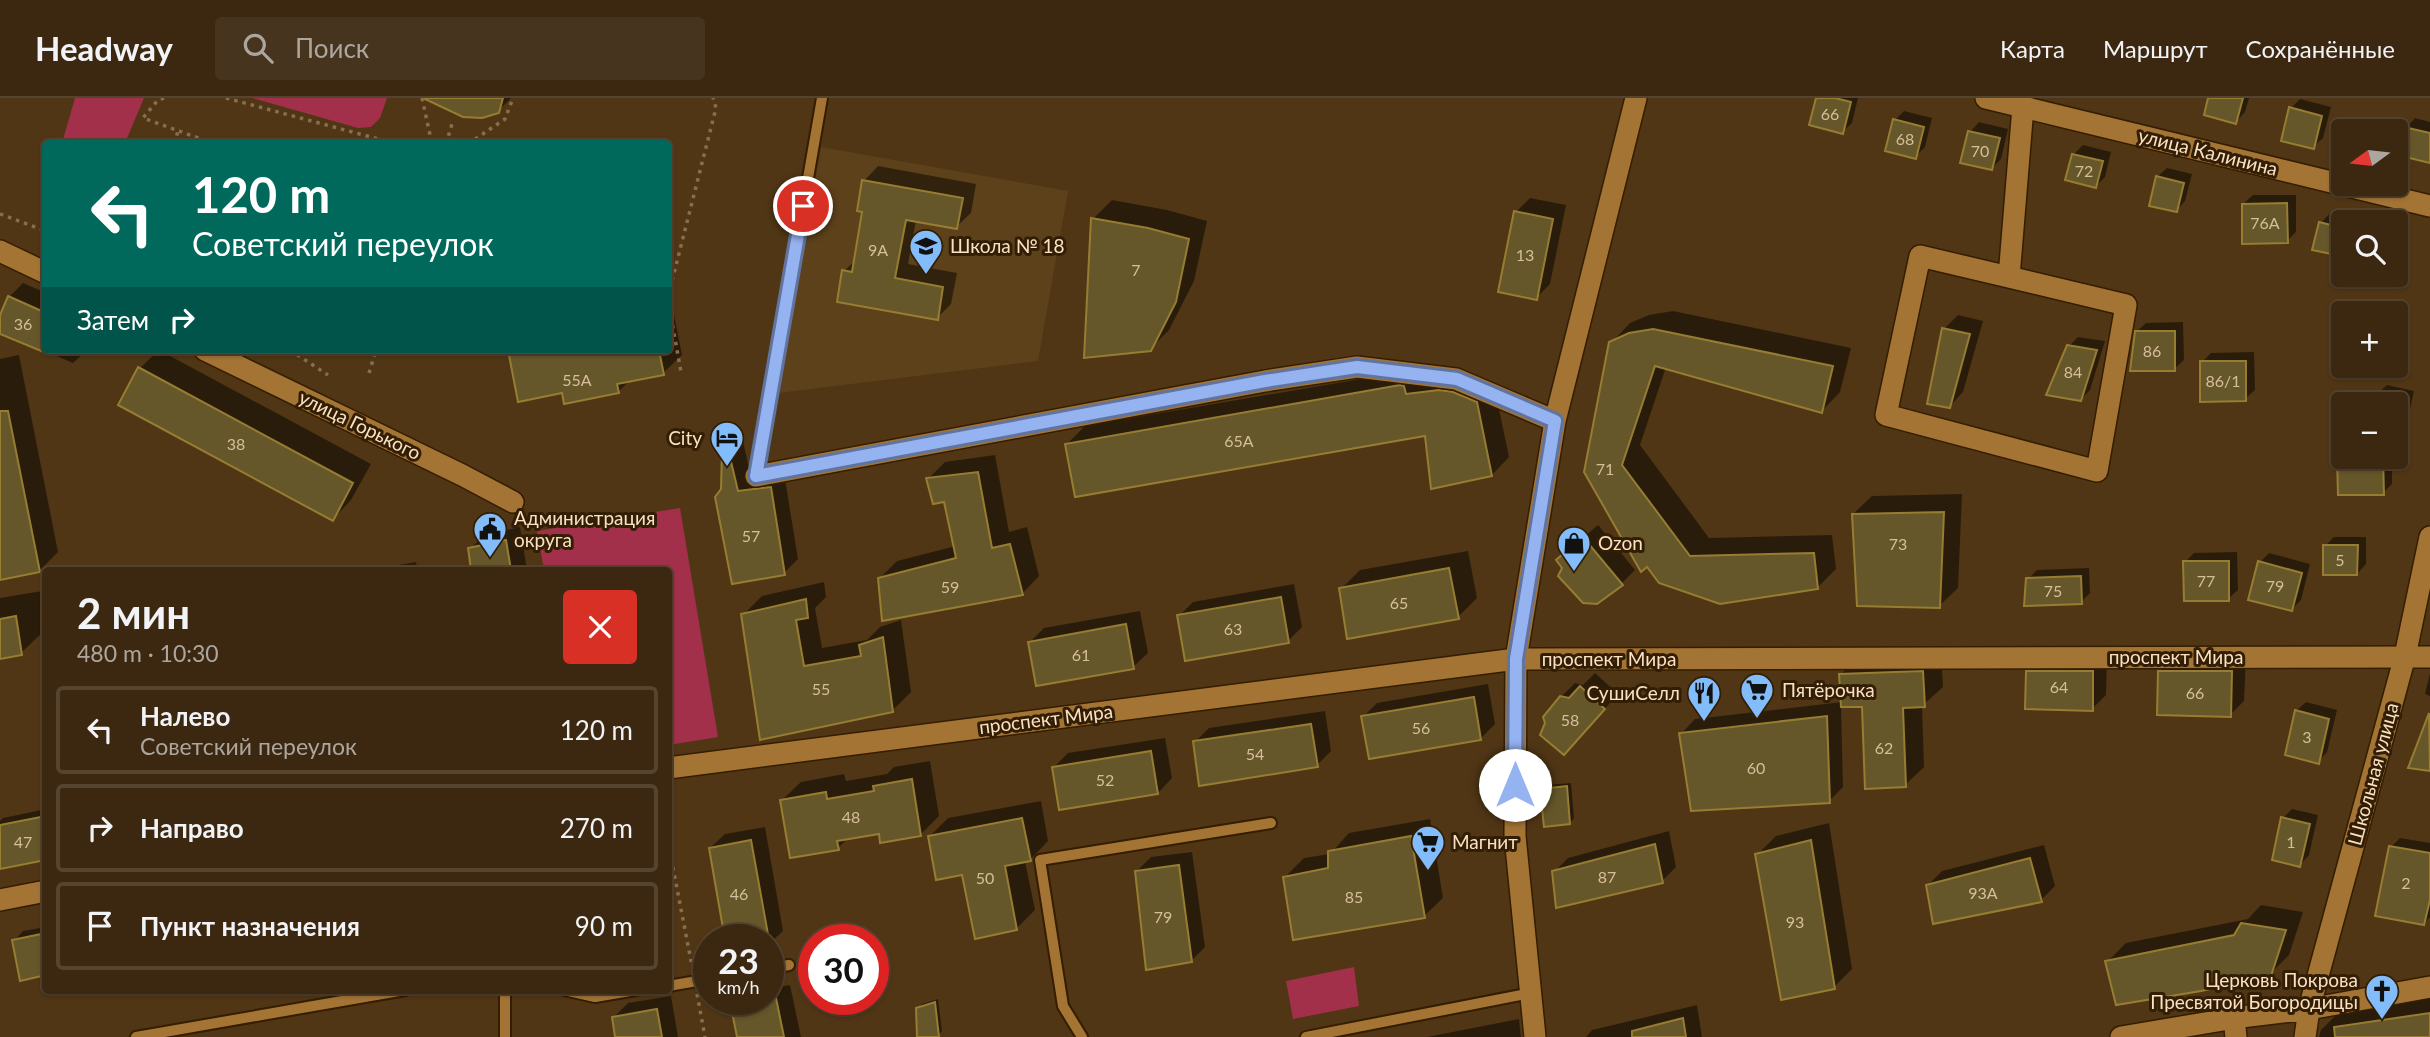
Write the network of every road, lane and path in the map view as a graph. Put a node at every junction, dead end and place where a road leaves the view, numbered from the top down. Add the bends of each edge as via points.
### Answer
1 (164, 98) edge
2 (226, 98) edge
3 (422, 98) edge
4 (513, 98) edge
5 (713, 98) edge
6 (822, 98) edge
7 (1636, 98) edge
8 (1986, 98) edge
9 (2023, 107) junction
10 (452, 124) dead end
11 (178, 130) junction
12 (176, 140) edge
13 (204, 140) edge
14 (382, 140) edge
15 (431, 140) edge
16 (447, 140) edge
17 (474, 140) edge
18 (2430, 206) edge
19 (0, 214) edge
20 (42, 230) edge
21 (0, 251) edge
22 (42, 271) edge
23 (672, 277) edge
24 (2009, 277) junction
25 (672, 321) edge
26 (213, 354) edge
27 (296, 354) edge
28 (375, 354) edge
29 (681, 372) dead end
30 (369, 373) dead end
31 (328, 376) dead end
32 (1555, 421) junction
33 (756, 476) joint
34 (513, 502) dead end
35 (2430, 537) edge
36 (2405, 656) junction
37 (2430, 657) edge
38 (1516, 659) junction
39 (672, 767) edge
40 (1270, 823) dead end
41 (672, 863) edge
42 (42, 892) edge
43 (0, 900) edge
44 (789, 965) dead end
45 (784, 966) edge
46 (693, 972) edge
47 (693, 982) edge
48 (672, 985) edge
49 (2430, 987) edge
50 (1531, 993) junction
51 (382, 994) edge
52 (505, 994) edge
53 (585, 994) edge
54 (609, 994) edge
55 (2309, 1009) junction
56 (701, 1015) edge
57 (2235, 1027) edge
58 (136, 1037) edge
59 (505, 1037) edge
60 (705, 1037) edge
61 (1082, 1037) edge
62 (1306, 1037) edge
63 (1535, 1037) edge
64 (2121, 1037) edge
65 (2305, 1037) edge

1 - 11 path via 143,118
2 - 14 path
3 - 15 path
4 - 17 path via 505,119
5 - 23 path via 716,108
6 - 33 lane
7 - 32 street
8 - 9 street, улица Калинина
9 - 18 street, улица Калинина
9 - 24 street
10 - 16 path
11 - 12 path
11 - 13 path
19 - 20 path
21 - 22 street
24 - 24 street via 1920,256 1886,415 2097,471 2126,305
25 - 29 path
26 - 34 street, улица Горького
27 - 31 path
28 - 30 path
32 - 33 street via 1457,379 1357,367
32 - 38 street
35 - 36 street, Школьная улица
36 - 37 street, проспект Мира
36 - 38 street, проспект Мира
36 - 55 street, Школьная улица
38 - 39 street, проспект Мира
38 - 50 street via 1514,836
40 - 61 lane via 1040,860 1063,1006
41 - 46 path
42 - 43 street
44 - 45 lane
47 - 48 lane
49 - 55 street
50 - 62 lane
50 - 63 street
51 - 58 lane
52 - 59 lane
53 - 54 lane
55 - 57 street
55 - 65 street, Школьная улица
56 - 60 path
57 - 64 street

